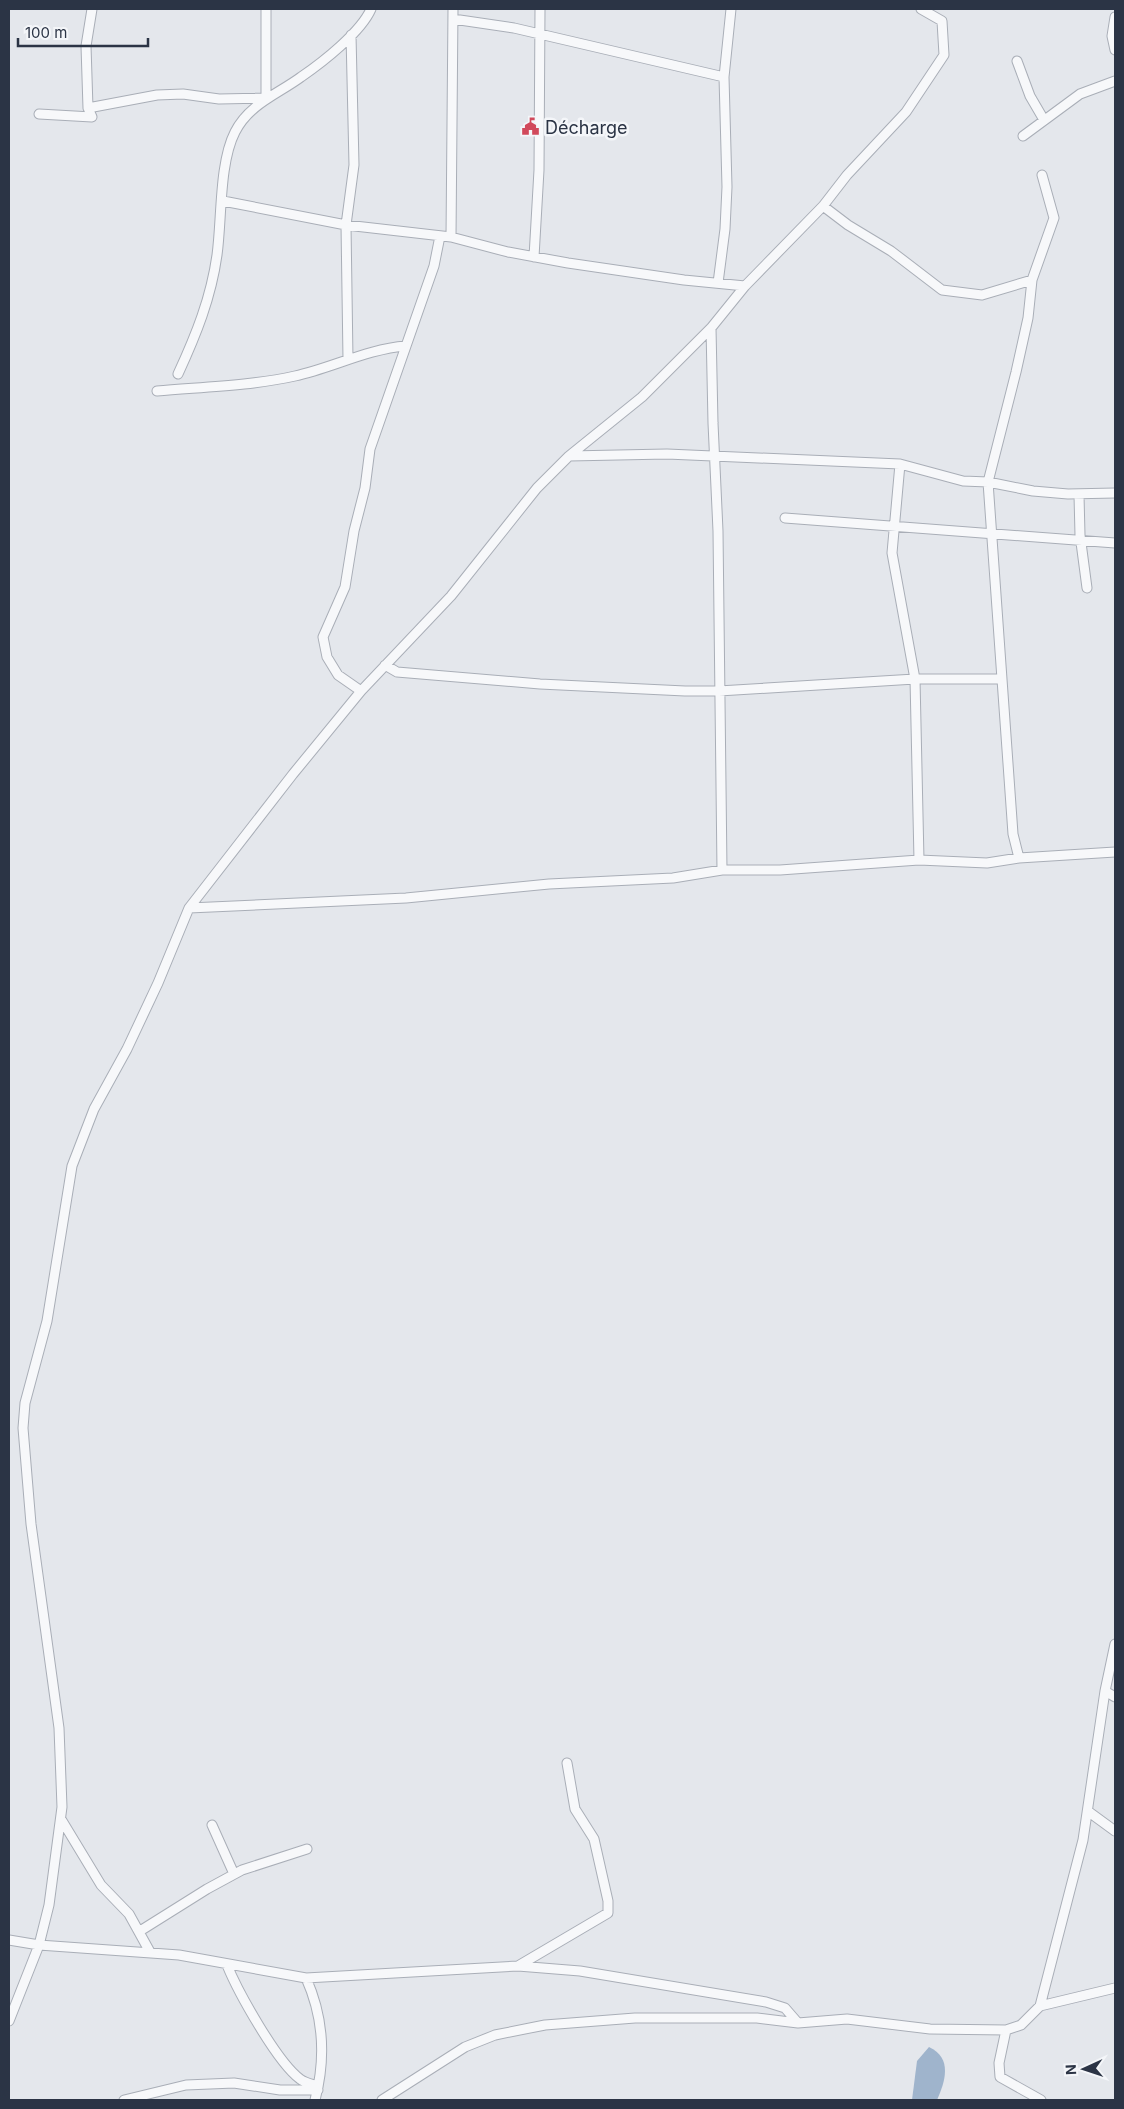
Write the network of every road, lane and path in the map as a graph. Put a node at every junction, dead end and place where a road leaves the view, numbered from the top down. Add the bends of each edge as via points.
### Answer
1 (92, 9) edge
2 (266, 9) edge
3 (371, 9) edge
4 (453, 9) edge
5 (540, 9) edge
6 (730, 9) edge
7 (921, 9) edge
8 (1115, 17) edge
9 (453, 19) junction
10 (539, 34) junction
11 (351, 35) junction
12 (1115, 50) edge
13 (1017, 61) dead end
14 (724, 77) junction
15 (1115, 81) edge
16 (266, 98) junction
17 (88, 108) junction
18 (39, 114) dead end
19 (1044, 120) junction
20 (1023, 136) dead end
21 (1042, 175) dead end
22 (223, 200) junction
23 (823, 206) junction
24 (346, 225) junction
25 (440, 236) junction
26 (451, 237) junction
27 (534, 257) junction
28 (1032, 280) junction
29 (718, 283) junction
30 (746, 286) junction
31 (712, 328) junction
32 (406, 346) junction
33 (348, 360) junction
34 (178, 374) dead end
35 (157, 391) dead end
36 (569, 456) junction
37 (715, 456) junction
38 (900, 464) junction
39 (988, 482) junction
40 (1115, 493) edge
41 (1079, 495) junction
42 (785, 518) dead end
43 (894, 526) junction
44 (991, 534) junction
45 (1081, 541) junction
46 (1115, 543) edge
47 (1087, 588) dead end
48 (385, 664) junction
49 (1001, 679) junction
50 (914, 680) junction
51 (360, 691) junction
52 (718, 691) junction
53 (1115, 852) edge
54 (1019, 858) junction
55 (919, 860) junction
56 (722, 870) junction
57 (189, 908) junction
58 (1115, 1644) edge
59 (1105, 1691) junction
60 (1115, 1697) edge
61 (568, 1763) dead end
62 (1089, 1812) junction
63 (61, 1819) junction
64 (212, 1825) dead end
65 (1115, 1831) edge
66 (307, 1849) dead end
67 (234, 1874) junction
68 (140, 1931) junction
69 (9, 1940) edge
70 (39, 1945) junction
71 (150, 1952) junction
72 (227, 1965) junction
73 (518, 1966) junction
74 (306, 1978) junction
75 (1115, 1988) edge
76 (1040, 2006) junction
77 (9, 2021) edge
78 (798, 2023) junction
79 (1006, 2030) junction
80 (318, 2088) junction
81 (124, 2100) edge
82 (315, 2100) edge
83 (382, 2100) edge
84 (1041, 2100) edge

1 - 17 street via 86,46
2 - 16 street
3 - 11 street
4 - 9 street
5 - 10 street
6 - 14 street
7 - 23 street via 942,21 944,54 906,112 846,174
8 - 12 street via 1112,36
9 - 10 street
9 - 26 street
10 - 14 street
10 - 27 street via 539,170
11 - 16 street via 301,78
11 - 24 street via 354,165
13 - 19 street via 1030,96
14 - 29 street via 727,187
15 - 19 street via 1080,94
16 - 17 street via 219,99 174,94 121,100
16 - 22 street via 235,131 226,162
17 - 18 street via 92,117
19 - 20 street
21 - 28 street via 1054,218
22 - 24 street
22 - 34 street via 210,296
23 - 28 street via 942,290 982,295
23 - 30 street
24 - 25 street
24 - 33 street
25 - 26 street
25 - 32 street via 434,266
26 - 27 street
27 - 29 street
28 - 39 street via 1028,318
29 - 30 street
30 - 31 street
31 - 36 street via 642,397
31 - 37 street
32 - 33 street via 384,348
32 - 51 street via 370,449 345,587 322,637 327,657 338,676
33 - 35 street via 295,376
36 - 37 street
36 - 48 street via 537,488 451,596
37 - 38 street
37 - 52 street
38 - 39 street via 963,481
38 - 43 street
39 - 41 street via 1033,491
39 - 44 street
40 - 41 street
41 - 45 street
42 - 43 street
43 - 44 street
43 - 50 street via 892,553
44 - 45 street
44 - 49 street
45 - 46 street
45 - 47 street
48 - 51 street
48 - 52 street via 397,672 540,684
49 - 50 street
49 - 54 street via 1013,834
50 - 52 street
50 - 55 street
51 - 57 street
52 - 56 street
53 - 54 street
54 - 55 street via 987,863
55 - 56 street via 780,870
56 - 57 street via 673,878 549,884 447,895
57 - 63 street via 127,1049 94,1109 72,1166 47,1321 25,1403 23,1428 31,1524 59,1728
58 - 59 street
59 - 60 street
59 - 62 street
61 - 73 street via 575,1808 594,1840 608,1913
62 - 65 street
62 - 76 street
63 - 68 street via 101,1885 129,1914
63 - 70 street via 49,1905
64 - 67 street
66 - 67 street
67 - 68 street
68 - 71 street
69 - 70 street
70 - 71 street
70 - 77 street
71 - 72 street via 202,1958
72 - 74 street
72 - 80 street via 236,1987 288,2068 301,2080
73 - 74 street
73 - 78 street via 580,1971 766,2002 785,2008
74 - 80 street via 320,2019 322,2064
75 - 76 street
76 - 79 street via 1024,2022
78 - 79 street via 847,2020 930,2029
78 - 83 street via 757,2018 635,2018 545,2025 495,2034 465,2047
79 - 84 street via 999,2063 1000,2077
80 - 81 street via 280,2090 234,2083 186,2084
80 - 82 street

